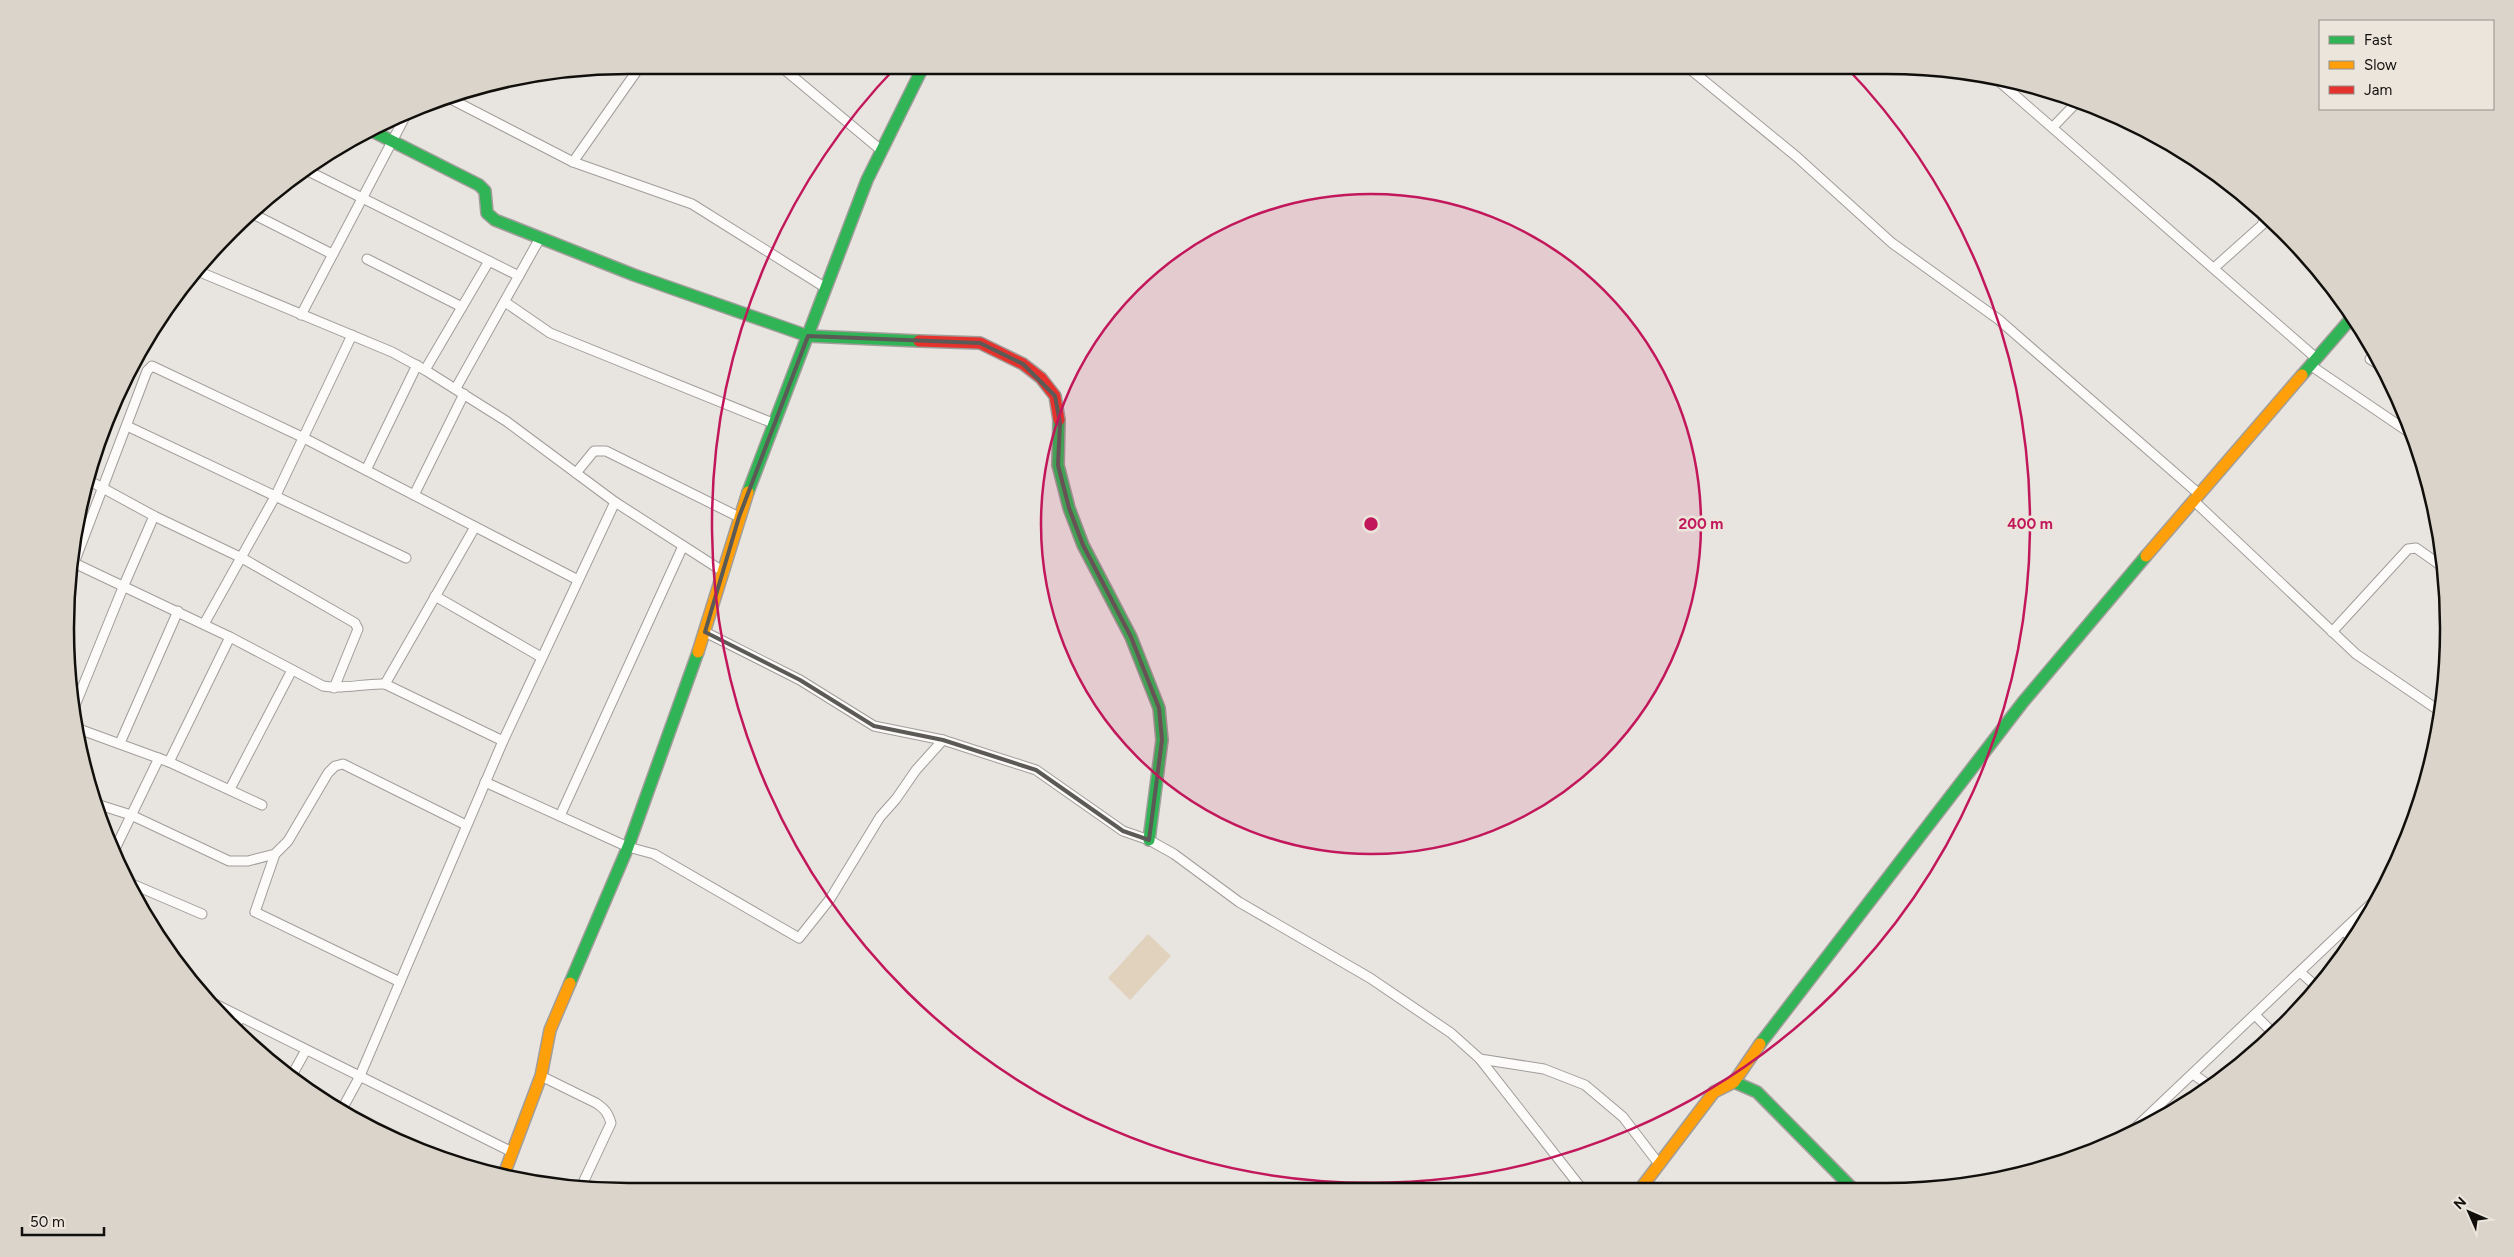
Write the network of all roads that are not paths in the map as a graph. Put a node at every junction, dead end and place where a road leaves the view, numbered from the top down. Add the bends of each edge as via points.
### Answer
1 (635, 74) edge
2 (790, 74) edge
3 (920, 74) edge
4 (1696, 74) edge
5 (2006, 87) edge
6 (456, 101) edge
7 (2073, 106) edge
8 (402, 123) edge
9 (2053, 127) junction
10 (377, 134) edge
11 (391, 141) junction
12 (882, 151) junction
13 (573, 162) junction
14 (312, 173) edge
15 (362, 198) junction
16 (257, 217) edge
17 (2263, 222) edge
18 (540, 238) junction
19 (332, 254) junction
20 (367, 259) dead end
21 (489, 261) junction
22 (2214, 268) junction
23 (203, 273) edge
24 (519, 276) junction
25 (826, 288) junction
26 (505, 302) junction
27 (462, 307) junction
28 (301, 314) junction
29 (2348, 322) edge
30 (352, 335) junction
31 (808, 336) junction
32 (2313, 362) junction
33 (421, 367) junction
34 (460, 391) junction
35 (775, 424) junction
36 (127, 426) junction
37 (2402, 427) edge
38 (302, 437) junction
39 (366, 470) junction
40 (576, 473) junction
41 (94, 483) edge
42 (102, 488) junction
43 (276, 495) junction
44 (414, 495) junction
45 (2196, 497) junction
46 (615, 502) junction
47 (154, 516) junction
48 (739, 517) junction
49 (475, 527) junction
50 (80, 545) edge
51 (683, 546) junction
52 (242, 558) junction
53 (406, 558) dead end
54 (2437, 562) edge
55 (77, 567) edge
56 (724, 572) junction
57 (578, 580) junction
58 (124, 585) junction
59 (435, 596) junction
60 (178, 612) junction
61 (204, 624) junction
62 (705, 632) junction
63 (2332, 632) junction
64 (230, 637) junction
65 (541, 657) junction
66 (292, 670) junction
67 (385, 684) junction
68 (334, 688) junction
69 (78, 699) edge
70 (2435, 708) edge
71 (83, 730) edge
72 (943, 740) junction
73 (503, 741) junction
74 (120, 743) junction
75 (158, 758) junction
76 (169, 762) junction
77 (485, 782) junction
78 (230, 789) junction
79 (262, 805) dead end
80 (103, 806) edge
81 (131, 814) junction
82 (560, 816) junction
83 (466, 825) junction
84 (1148, 840) junction
85 (117, 844) edge
86 (628, 847) junction
87 (275, 854) junction
88 (138, 886) edge
89 (2362, 913) edge
90 (202, 914) dead end
91 (2344, 930) junction
92 (2348, 935) edge
93 (2300, 972) junction
94 (400, 982) junction
95 (2312, 983) edge
96 (225, 1009) edge
97 (2256, 1015) junction
98 (241, 1017) junction
99 (238, 1023) edge
100 (2269, 1029) edge
101 (306, 1050) junction
102 (1480, 1059) junction
103 (294, 1071) edge
104 (2193, 1074) junction
105 (541, 1076) junction
106 (359, 1078) junction
107 (1734, 1082) junction
108 (2205, 1082) edge
109 (344, 1105) edge
110 (2152, 1115) edge
111 (512, 1152) junction
112 (1659, 1164) junction
113 (506, 1170) edge
114 (584, 1181) edge
115 (1578, 1183) edge
116 (1645, 1183) edge
117 (1847, 1183) edge

1 - 13 street
2 - 12 street
3 - 12 street
4 - 45 street via 1798,156 1892,243 1998,319
5 - 9 street
6 - 13 street
7 - 9 street
8 - 11 street
9 - 22 street
10 - 11 street
11 - 15 street
11 - 18 street via 479,185 485,191 490,217
12 - 25 street via 867,180
13 - 25 street via 692,204
14 - 15 street
15 - 19 street
15 - 21 street
16 - 19 street
17 - 22 street
18 - 24 street
18 - 31 street
19 - 28 street
20 - 27 street
21 - 24 street
21 - 27 street
22 - 32 street
23 - 28 street
24 - 26 street
25 - 31 street
26 - 34 street
26 - 35 street via 550,334
27 - 33 street
28 - 30 street
29 - 32 street
30 - 33 street
30 - 38 street
31 - 35 street
31 - 84 street via 980,343 1023,364 1041,378 1055,396 1060,423 1060,474 1069,508 1083,545 1131,637 1159,708 1162,740
32 - 37 street
32 - 45 street
33 - 34 street
33 - 39 street
34 - 40 street
34 - 44 street
35 - 48 street
36 - 38 street via 147,371 152,366
36 - 42 street
36 - 43 street
38 - 39 street
38 - 43 street
39 - 44 street
40 - 46 street
40 - 48 street via 594,451 606,451
41 - 42 street
42 - 47 street
42 - 50 street
43 - 52 street
43 - 53 street
44 - 49 street
45 - 63 street
45 - 107 street via 2023,702
46 - 51 street
46 - 57 street
47 - 52 street
47 - 58 street
48 - 56 street
49 - 57 street
49 - 59 street
51 - 56 street
51 - 82 street
52 - 61 street
52 - 68 street via 358,626
54 - 63 street via 2416,548 2408,549
55 - 58 street
56 - 62 street
57 - 65 street
58 - 60 street
58 - 69 street
59 - 65 street
59 - 67 street
60 - 61 street
60 - 74 street
61 - 64 street
62 - 72 street via 800,680 874,726
62 - 86 street
63 - 70 street via 2356,654
64 - 66 street
64 - 76 street
65 - 73 street
66 - 68 street
66 - 78 street
67 - 68 street
67 - 73 street
71 - 74 street
72 - 84 street via 1036,770 1122,831
72 - 86 street via 880,817 830,899 799,938 654,854
73 - 77 street
74 - 75 street
75 - 76 street
75 - 81 street
76 - 78 street
77 - 82 street
77 - 83 street
78 - 79 street
80 - 81 street
81 - 85 street
81 - 87 street via 229,861 248,861
82 - 86 street
83 - 87 street via 343,764 328,773 288,841
83 - 94 street
84 - 102 street via 1174,854 1239,902 1370,978 1451,1033
86 - 105 street via 550,1030
87 - 94 street via 255,912
88 - 90 street
89 - 91 street
91 - 92 street
91 - 93 street
93 - 95 street
93 - 97 street
94 - 106 street
96 - 98 street
97 - 100 street
97 - 104 street
98 - 99 street
98 - 101 street
101 - 103 street
101 - 106 street
102 - 112 street via 1544,1070 1585,1085 1623,1116
102 - 115 street
104 - 108 street
104 - 110 street
105 - 111 street
105 - 114 street via 596,1104 609,1116 611,1123
106 - 109 street
106 - 111 street
107 - 112 street via 1714,1092
107 - 117 street via 1757,1092
111 - 113 street
112 - 116 street

